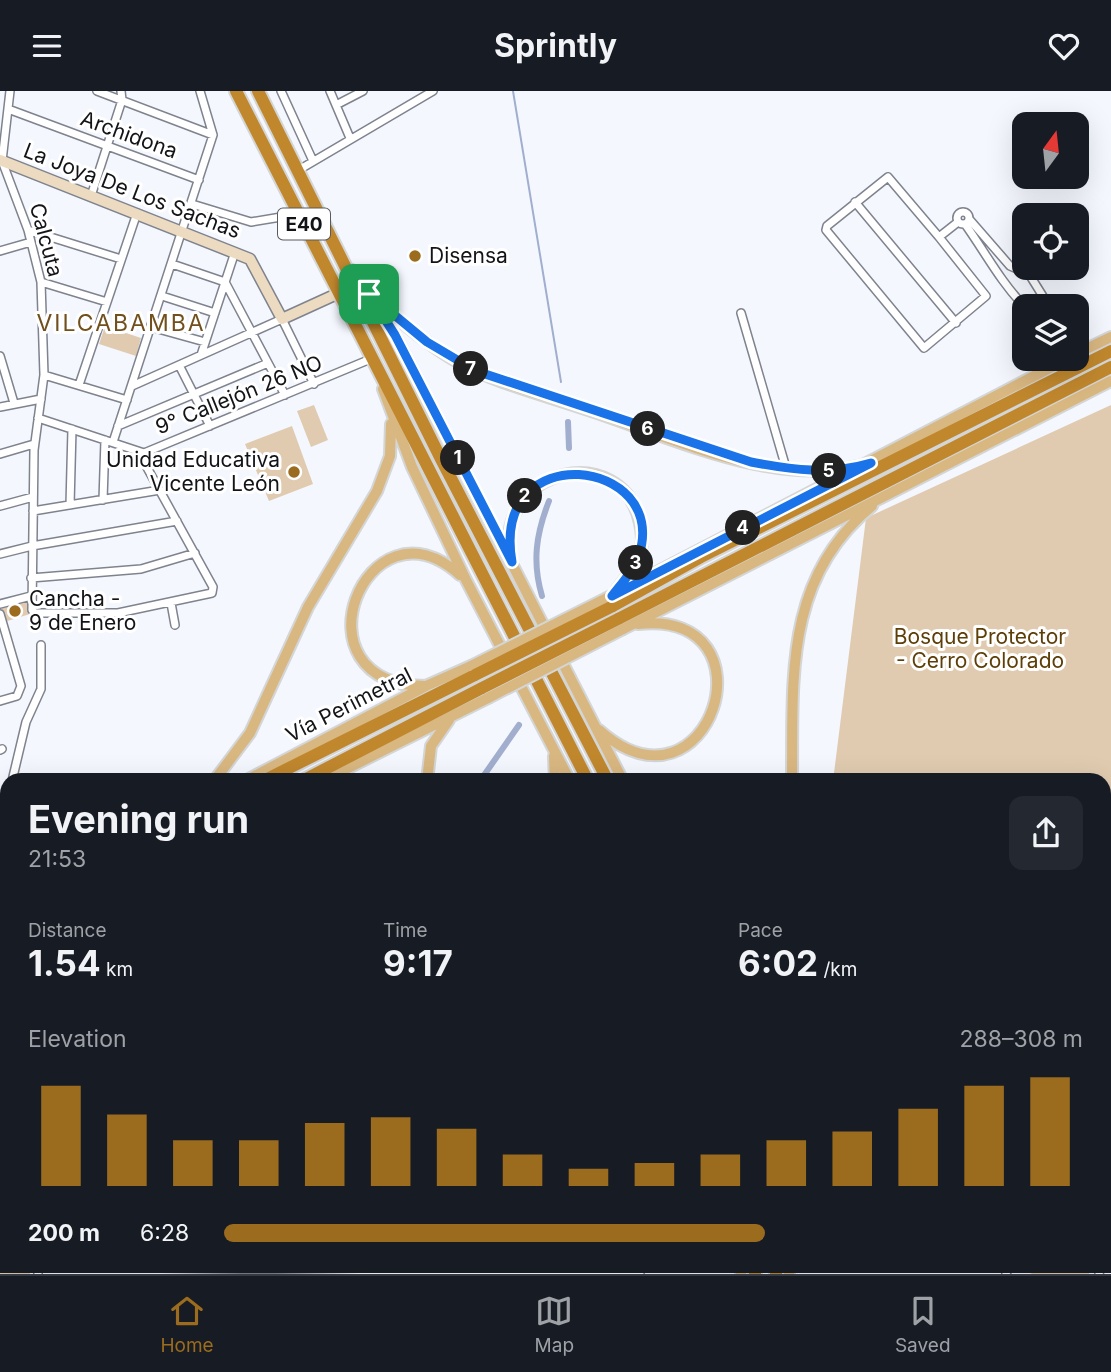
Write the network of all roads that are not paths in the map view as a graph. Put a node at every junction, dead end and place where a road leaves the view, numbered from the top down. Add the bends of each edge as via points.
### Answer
1 (10, 91) edge
2 (97, 91) edge
3 (121, 91) edge
4 (200, 91) edge
5 (236, 91) edge
6 (258, 91) edge
7 (330, 91) edge
8 (363, 91) edge
9 (285, 92) edge
10 (429, 92) edge
11 (122, 100) junction
12 (336, 106) junction
13 (8, 109) junction
14 (213, 135) junction
15 (350, 138) junction
16 (107, 146) junction
17 (1, 161) edge
18 (313, 162) junction
19 (296, 171) junction
20 (199, 180) junction
21 (91, 196) junction
22 (855, 202) junction
23 (192, 204) junction
24 (137, 213) junction
25 (299, 214) junction
26 (964, 222) junction
27 (28, 230) junction
28 (183, 232) junction
29 (939, 237) junction
30 (31, 242) junction
31 (0, 251) edge
32 (235, 252) junction
33 (340, 254) junction
34 (121, 260) junction
35 (172, 264) junction
36 (41, 282) junction
37 (225, 282) junction
38 (339, 293) junction
39 (369, 294) junction
40 (1014, 294) edge
41 (1041, 294) edge
42 (162, 296) junction
43 (107, 302) junction
44 (215, 313) junction
45 (741, 313) dead end
46 (282, 319) junction
47 (956, 323) junction
48 (151, 327) junction
49 (251, 332) junction
50 (1111, 337) edge
51 (205, 342) junction
52 (1089, 346) edge
53 (1111, 351) edge
54 (201, 355) junction
55 (0, 356) edge
56 (374, 357) junction
57 (268, 363) junction
58 (179, 365) junction
59 (1111, 367) edge
60 (1043, 371) edge
61 (44, 375) junction
62 (1111, 381) edge
63 (314, 384) junction
64 (79, 385) junction
65 (132, 386) junction
66 (194, 394) junction
67 (285, 395) junction
68 (40, 399) junction
69 (127, 400) junction
70 (14, 403) junction
71 (0, 407) edge
72 (389, 407) junction
73 (38, 418) junction
74 (118, 426) junction
75 (210, 426) junction
76 (72, 429) junction
77 (109, 441) junction
78 (34, 444) junction
79 (139, 453) junction
80 (0, 454) edge
81 (871, 463) junction
82 (786, 468) junction
83 (160, 490) junction
84 (886, 495) junction
85 (33, 497) junction
86 (103, 500) junction
87 (70, 505) junction
88 (0, 506) edge
89 (33, 511) junction
90 (177, 521) junction
91 (32, 545) junction
92 (195, 553) junction
93 (0, 554) edge
94 (512, 562) junction
95 (31, 578) junction
96 (466, 580) junction
97 (31, 596) junction
98 (610, 600) junction
99 (171, 603) junction
100 (0, 604) edge
101 (0, 614) edge
102 (623, 624) junction
103 (175, 625) dead end
104 (41, 645) dead end
105 (9, 646) junction
106 (0, 649) edge
107 (473, 671) junction
108 (426, 686) junction
109 (485, 693) junction
110 (0, 701) edge
111 (455, 715) junction
112 (594, 726) junction
113 (554, 750) junction
114 (14, 773) edge
115 (220, 773) edge
116 (260, 773) edge
117 (279, 773) edge
118 (319, 773) edge
119 (338, 773) edge
120 (427, 773) edge
121 (555, 773) edge
122 (566, 773) edge
123 (584, 773) edge
124 (604, 773) edge
125 (619, 773) edge
126 (792, 773) edge
127 (608, 1273) edge
128 (641, 1274) edge

1 - 13 street, Calcuta
2 - 11 street
3 - 11 street
4 - 14 street
5 - 25 highway, E40
6 - 19 highway, E40
7 - 12 street
8 - 12 street
9 - 18 street
10 - 15 street
11 - 14 street
11 - 16 street
12 - 15 street
13 - 16 street, Archidona
13 - 17 street, Calcuta
14 - 20 street
15 - 18 street
16 - 20 street, Archidona
16 - 21 street
17 - 21 street, La Joya De Los Sachas
17 - 27 street, Calcuta
18 - 19 street
19 - 33 highway, E40
20 - 23 street
21 - 24 street, La Joya De Los Sachas
22 - 29 street via 888,177
22 - 47 street
22 - 47 street via 827,226 827,233 920,347 928,347
23 - 25 street via 258,223
23 - 28 street
24 - 28 street, La Joya De Los Sachas
24 - 34 street
25 - 38 highway, E40
26 - 29 street
26 - 40 street
26 - 41 street via 1010,266 1030,274
27 - 30 street, Calcuta
27 - 34 street
28 - 32 street, La Joya De Los Sachas
28 - 35 street
29 - 47 street via 986,294
30 - 31 street
30 - 36 street, Calcuta
32 - 37 street
32 - 46 street, La Joya De Los Sachas via 250,259
33 - 39 main road, E40
33 - 124 highway
34 - 43 street
35 - 37 street
35 - 42 street
36 - 43 street
36 - 61 street, Calcuta
37 - 44 street
37 - 49 street
38 - 46 street
38 - 56 highway, E40
39 - 82 main road via 427,342 476,371 724,454
39 - 94 main road, E40 via 395,335
42 - 44 street
42 - 48 street
43 - 64 street
44 - 51 street
45 - 82 street
46 - 49 street
46 - 63 street
48 - 51 street
48 - 65 street
49 - 54 street
49 - 57 street
50 - 52 main road
51 - 54 street
53 - 98 highway
54 - 58 street
55 - 70 street
56 - 63 street, 9° Callejón 26 NO
56 - 72 main road, E40
56 - 123 highway
57 - 66 street
57 - 67 street
58 - 65 street
58 - 66 street
59 - 102 highway
60 - 81 main road
61 - 64 street
61 - 68 street, Calcuta
62 - 84 main road
63 - 67 street, 9° Callejón 26 NO
64 - 69 street
65 - 69 street
66 - 74 street
66 - 75 street
67 - 75 street, 9° Callejón 26 NO
68 - 70 street
68 - 73 street, Calcuta
69 - 74 street
70 - 71 street
72 - 96 main road
72 - 115 main road via 391,448 377,491 308,607 250,733
73 - 76 street, 9° Callejón 26 NO
73 - 78 street, Calcuta
74 - 77 street
75 - 79 street, 9° Callejón 26 NO
76 - 77 street, 9° Callejón 26 NO
76 - 87 street
77 - 79 street, 9° Callejón 26 NO
77 - 86 street
78 - 80 street
78 - 85 street, Calcuta
79 - 83 street
81 - 82 main road via 834,471
81 - 98 main road
83 - 86 street
83 - 90 street
84 - 102 main road
84 - 126 main road via 842,535 806,600 795,649
85 - 88 street
85 - 89 street, Calcuta
86 - 87 street
87 - 89 street
89 - 91 street, Calcuta
90 - 91 street
90 - 92 street
91 - 93 street
91 - 95 street, Calcuta
92 - 95 street via 141,569
92 - 99 street via 214,590 210,595
94 - 98 main road via 512,520 531,489 565,473 598,476 627,498 641,527 637,561
94 - 112 main road, E40
95 - 97 street, Calcuta
96 - 108 main road via 441,561 404,556 373,570 354,599 351,633 367,664 396,683
96 - 113 main road
97 - 99 street, Calcuta via 32,610 41,615 118,613
97 - 100 street
98 - 107 highway, bridge
99 - 103 street
101 - 105 street
102 - 109 highway, bridge
102 - 112 main road via 669,625 700,642 716,671 715,710 695,739 662,753 625,748
104 - 114 street via 41,689 26,722
105 - 106 street
105 - 110 street via 21,686 17,696
107 - 108 main road, Vía Perimetral
107 - 117 highway, Vía Perimetral
108 - 116 main road, Vía Perimetral
109 - 111 main road
109 - 118 highway
111 - 119 main road
111 - 120 main road via 434,739
112 - 125 main road
113 - 121 main road
113 - 122 main road
127 - 128 street

